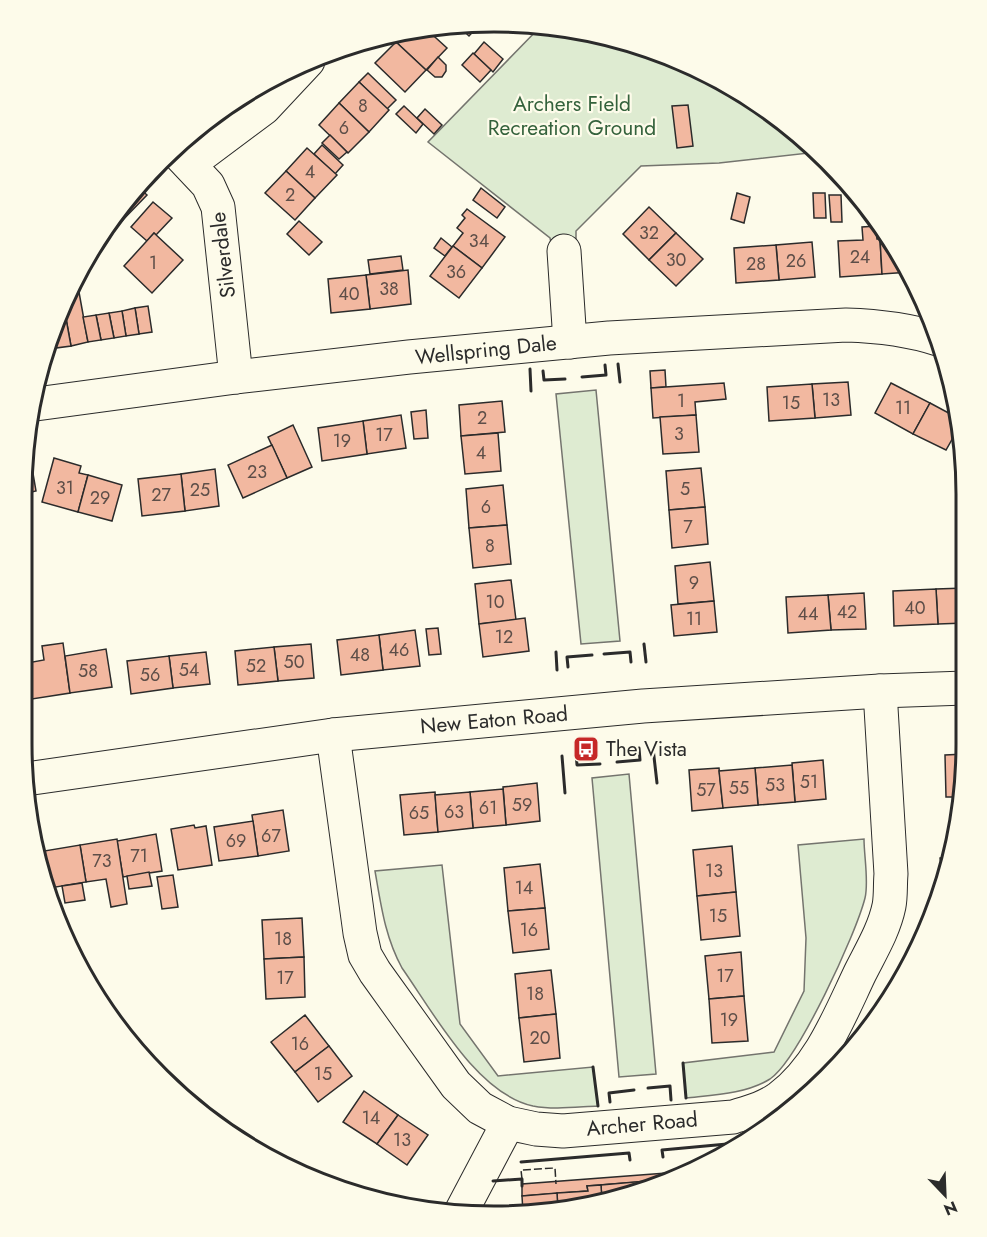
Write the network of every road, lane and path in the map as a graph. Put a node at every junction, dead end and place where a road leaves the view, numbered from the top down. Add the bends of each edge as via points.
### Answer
1 (293, 77) edge
2 (181, 156) edge
3 (564, 250) dead end
4 (928, 337) edge
5 (570, 342) junction
6 (236, 377) junction
7 (40, 403) edge
8 (956, 688) edge
9 (880, 691) junction
10 (333, 735) junction
11 (32, 778) edge
12 (784, 1103) edge
13 (782, 1104) edge
14 (508, 1123) junction
15 (465, 1205) edge

1 - 2 street via 264,108
2 - 6 street, Silverdale via 208,185 219,207
3 - 5 street
4 - 5 street, Wellspring Dale via 884,326 846,325
5 - 6 street, Wellspring Dale
6 - 7 street, Wellspring Dale
8 - 9 street, New Eaton Road
9 - 10 street, New Eaton Road via 643,706
9 - 12 street, Archer Road via 890,904 881,932 826,1044
10 - 11 street, New Eaton Road
10 - 14 street, Archer Road via 365,955 456,1085 480,1108
13 - 14 street, Archer Road via 733,1116 563,1131
14 - 15 street

